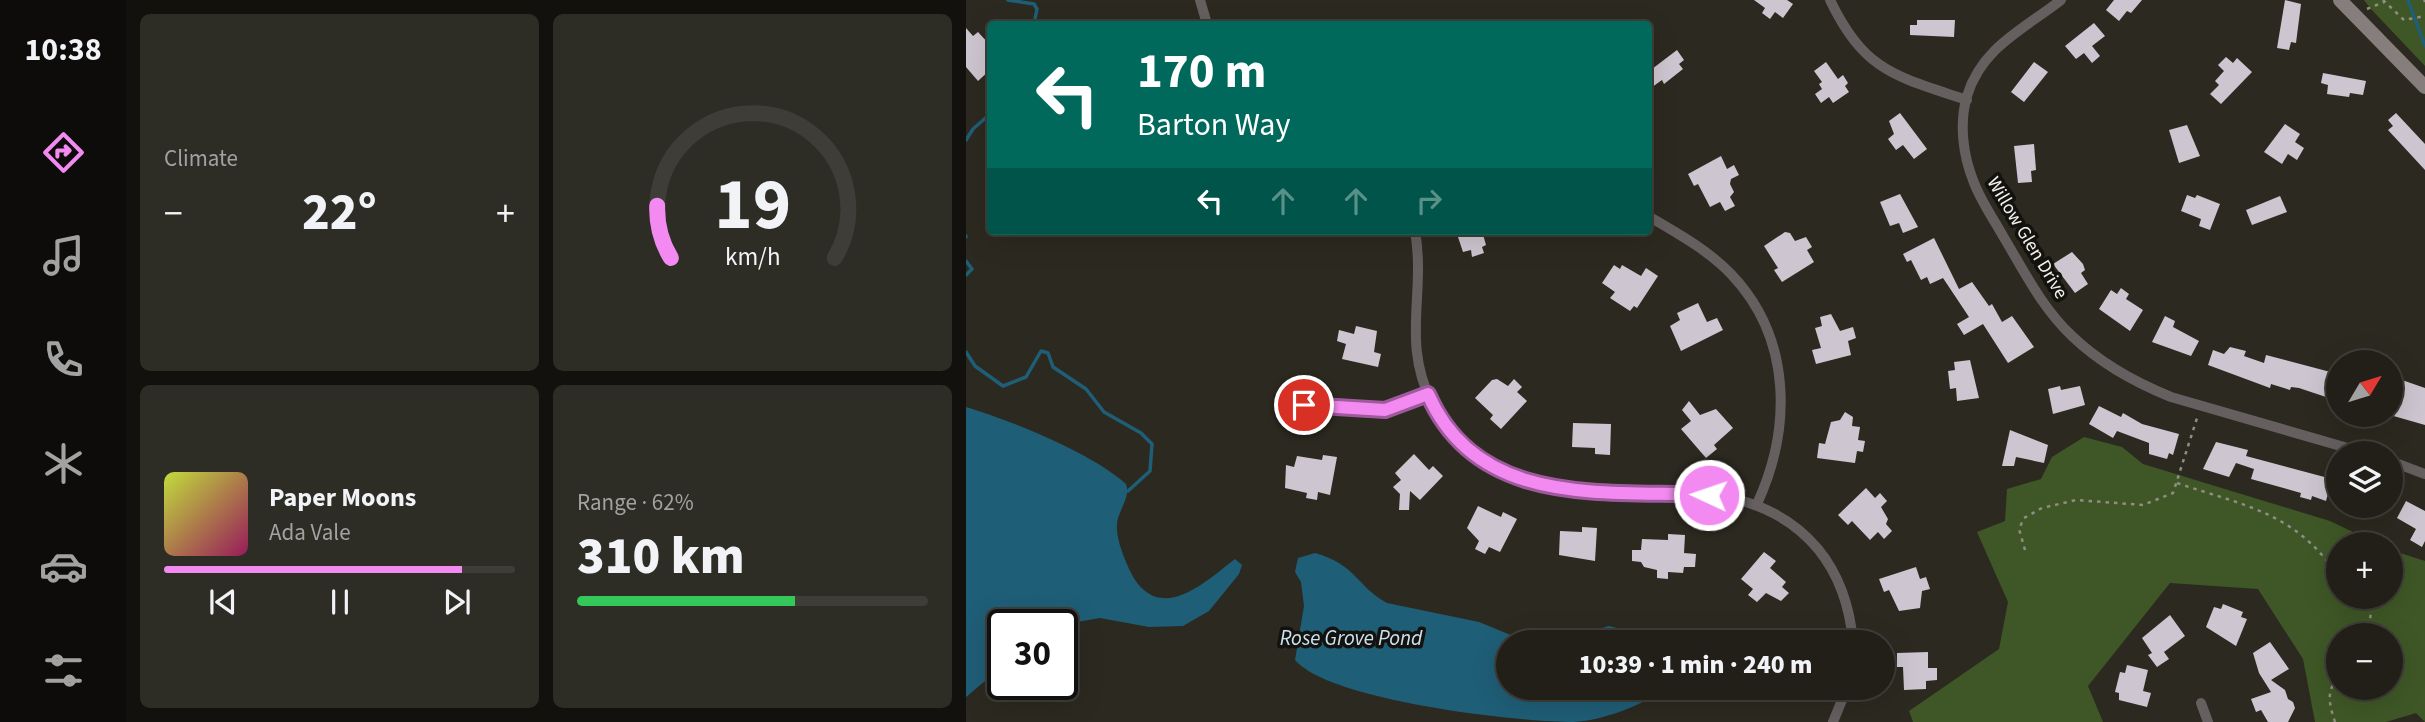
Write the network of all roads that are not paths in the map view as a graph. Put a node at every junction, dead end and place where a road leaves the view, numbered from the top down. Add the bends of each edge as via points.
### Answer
1 (1200, 0) edge
2 (1830, 0) edge
3 (2061, 0) edge
4 (2340, 0) edge
5 (1206, 21) edge
6 (2425, 88) edge
7 (1967, 100) junction
8 (1652, 218) edge
9 (1415, 235) edge
10 (1428, 394) junction
11 (1304, 405) dead end
12 (2326, 442) edge
13 (2403, 466) edge
14 (2425, 474) edge
15 (1757, 504) junction
16 (1851, 630) edge
17 (1842, 700) edge
18 (2201, 703) dead end
19 (1833, 722) edge
20 (2208, 722) edge

1 - 5 street
2 - 7 street via 1853,42 1880,67
3 - 7 street, Willow Glen Drive via 1993,50
4 - 6 street
7 - 12 street, Willow Glen Drive via 1964,139 1973,181 2049,310 2072,337 2118,372 2171,397
8 - 15 street via 1695,244 1731,275 1767,331 1781,384 1782,421 1774,465
9 - 10 street via 1419,275 1414,339
10 - 11 street via 1385,410
10 - 15 street via 1462,444 1488,465 1518,480 1558,488 1726,496
13 - 14 street
15 - 16 street via 1799,529 1823,556 1845,599
17 - 19 street
18 - 20 street

